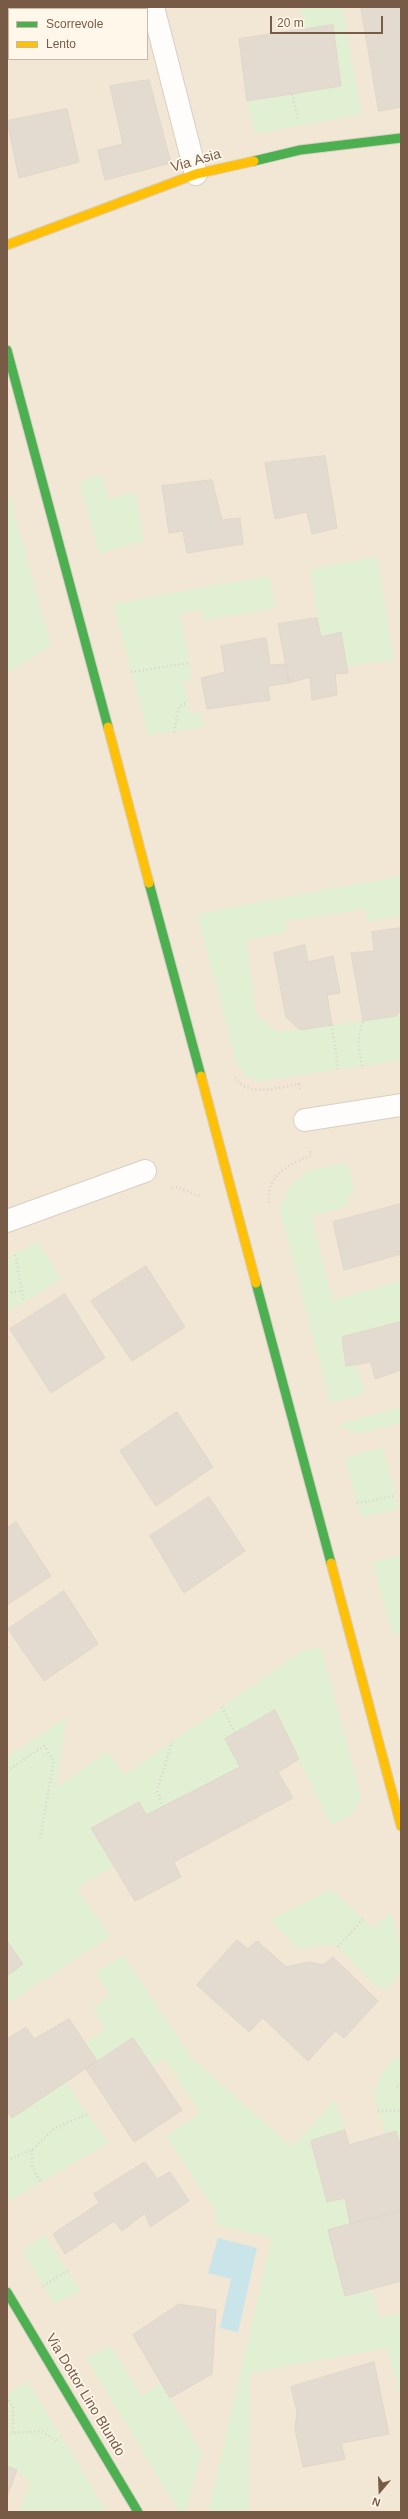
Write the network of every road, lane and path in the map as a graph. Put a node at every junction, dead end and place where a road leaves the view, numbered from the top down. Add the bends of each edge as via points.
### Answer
1 (153, 7) edge
2 (292, 94) dead end
3 (299, 126) dead end
4 (401, 138) edge
5 (196, 174) junction
6 (7, 245) edge
7 (7, 350) edge
8 (190, 663) dead end
9 (131, 672) dead end
10 (188, 703) dead end
11 (174, 732) dead end
12 (363, 1021) dead end
13 (332, 1025) dead end
14 (362, 1066) dead end
15 (338, 1070) dead end
16 (401, 1105) edge
17 (305, 1120) dead end
18 (145, 1171) dead end
19 (7, 1221) edge
20 (15, 1255) dead end
21 (21, 1291) junction
22 (7, 1293) edge
23 (24, 1302) dead end
24 (396, 1496) dead end
25 (357, 1503) dead end
26 (222, 1707) dead end
27 (235, 1733) dead end
28 (172, 1742) dead end
29 (7, 1771) edge
30 (163, 1807) dead end
31 (401, 1826) edge
32 (40, 1838) dead end
33 (363, 1919) dead end
34 (338, 1947) dead end
35 (397, 2086) dead end
36 (401, 2089) edge
37 (378, 2111) dead end
38 (401, 2111) edge
39 (88, 2114) dead end
40 (32, 2150) junction
41 (7, 2160) edge
42 (41, 2182) dead end
43 (68, 2271) dead end
44 (43, 2286) dead end
45 (7, 2292) edge
46 (7, 2397) edge
47 (13, 2433) junction
48 (7, 2436) edge
49 (61, 2443) dead end
50 (138, 2512) edge

1 - 5 street
2 - 3 path
4 - 5 main road, Via Asia via 300,150
5 - 6 main road, Via Asia
7 - 31 main road
8 - 9 path
10 - 11 path via 179,706
12 - 14 path via 358,1040
13 - 15 path
16 - 17 street
18 - 19 street
20 - 21 path
21 - 22 path
21 - 23 path
24 - 25 path
26 - 27 path
28 - 30 path via 157,1791
29 - 32 path via 44,1746 54,1761
33 - 34 path
35 - 36 path
37 - 38 path
39 - 40 path via 55,2128
40 - 41 path
40 - 42 path via 32,2167
43 - 44 path
45 - 50 main road, Via Dottor Lino Blundo
46 - 47 path via 14,2407
47 - 48 path
47 - 49 path via 41,2431

